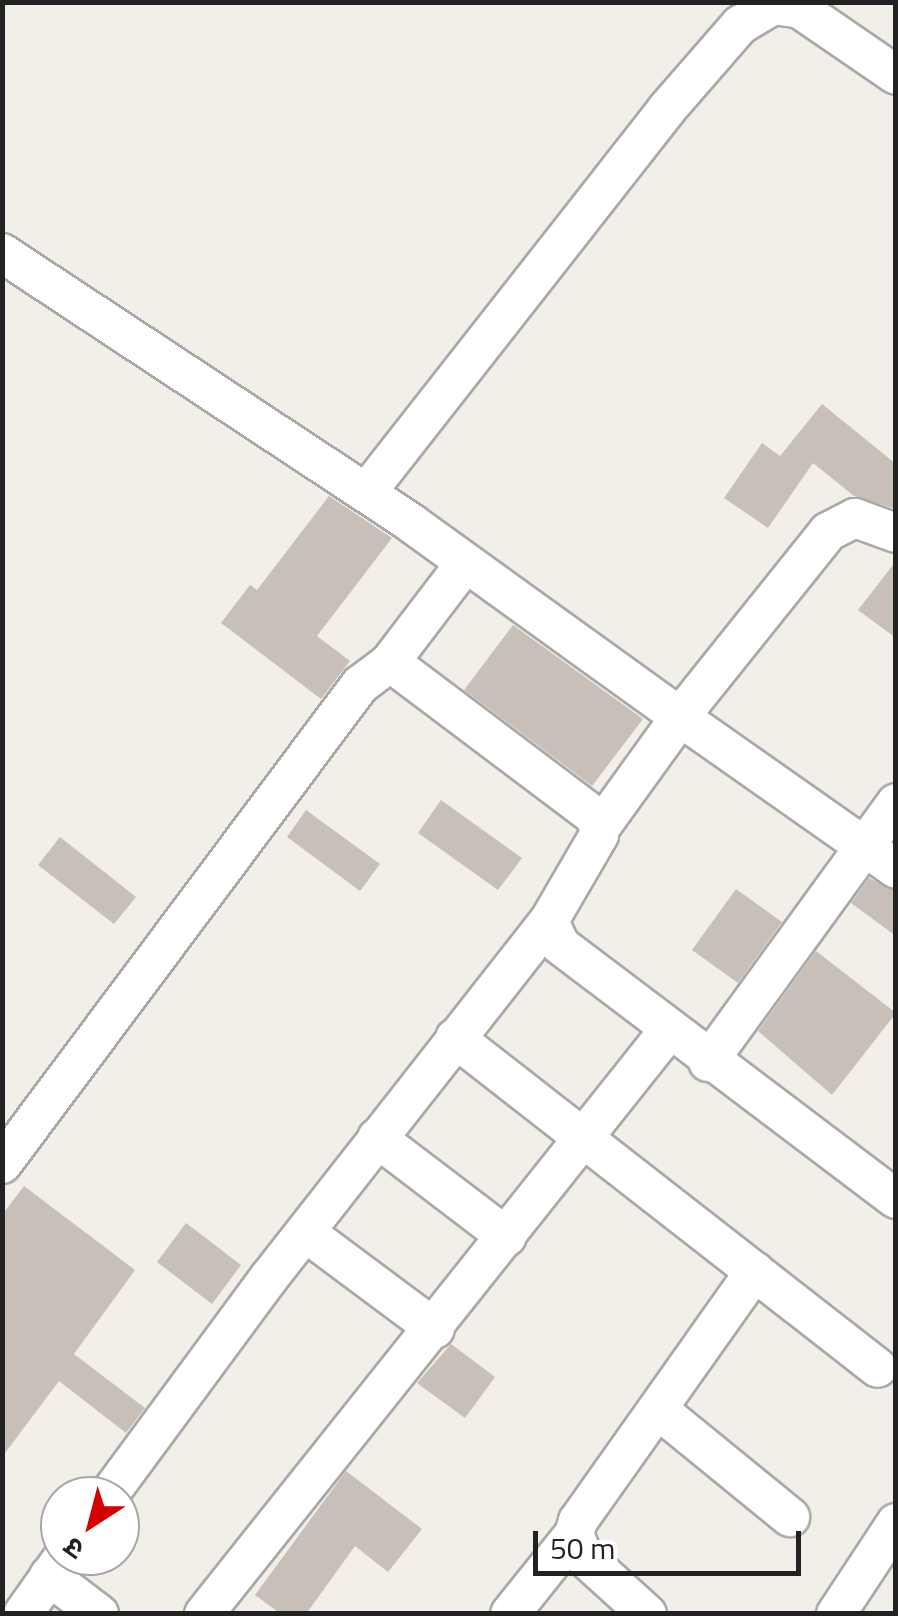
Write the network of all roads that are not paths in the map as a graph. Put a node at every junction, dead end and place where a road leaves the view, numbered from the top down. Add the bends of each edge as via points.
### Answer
1 (896, 75) edge
2 (2, 252) edge
3 (366, 493) junction
4 (896, 533) edge
5 (464, 565) junction
6 (390, 662) junction
7 (680, 718) junction
8 (896, 803) edge
9 (602, 825) junction
10 (865, 845) junction
11 (896, 869) edge
12 (549, 921) junction
13 (669, 1030) junction
14 (455, 1038) junction
15 (708, 1062) junction
16 (377, 1138) junction
17 (585, 1138) junction
18 (2, 1164) edge
19 (896, 1199) edge
20 (305, 1232) junction
21 (507, 1237) junction
22 (755, 1271) junction
23 (435, 1328) junction
24 (878, 1368) dead end
25 (660, 1411) junction
26 (123, 1476) edge
27 (790, 1517) dead end
28 (896, 1523) edge
29 (574, 1534) junction
30 (49, 1576) edge
31 (65, 1576) edge
32 (23, 1614) edge
33 (99, 1614) edge
34 (204, 1614) edge
35 (510, 1614) edge
36 (647, 1614) edge
37 (836, 1614) edge

1 - 3 street via 800,9 772,5 740,25
2 - 3 street
3 - 5 street
4 - 7 street via 855,518 828,532
5 - 6 street
5 - 7 street
6 - 9 street
6 - 18 street via 360,685
7 - 9 street
7 - 10 street
8 - 10 street
9 - 12 street
10 - 11 street
10 - 15 street
12 - 13 street via 560,944
12 - 14 street
13 - 15 street
13 - 17 street
14 - 16 street
14 - 17 street
15 - 19 street
16 - 20 street
16 - 21 street
17 - 21 street
17 - 22 street
20 - 23 street
20 - 26 street
21 - 23 street
22 - 24 street
22 - 25 street
23 - 34 street
25 - 27 street
25 - 29 street via 588,1501
28 - 37 street
29 - 35 street
29 - 36 street via 598,1575
30 - 32 street
31 - 33 street

